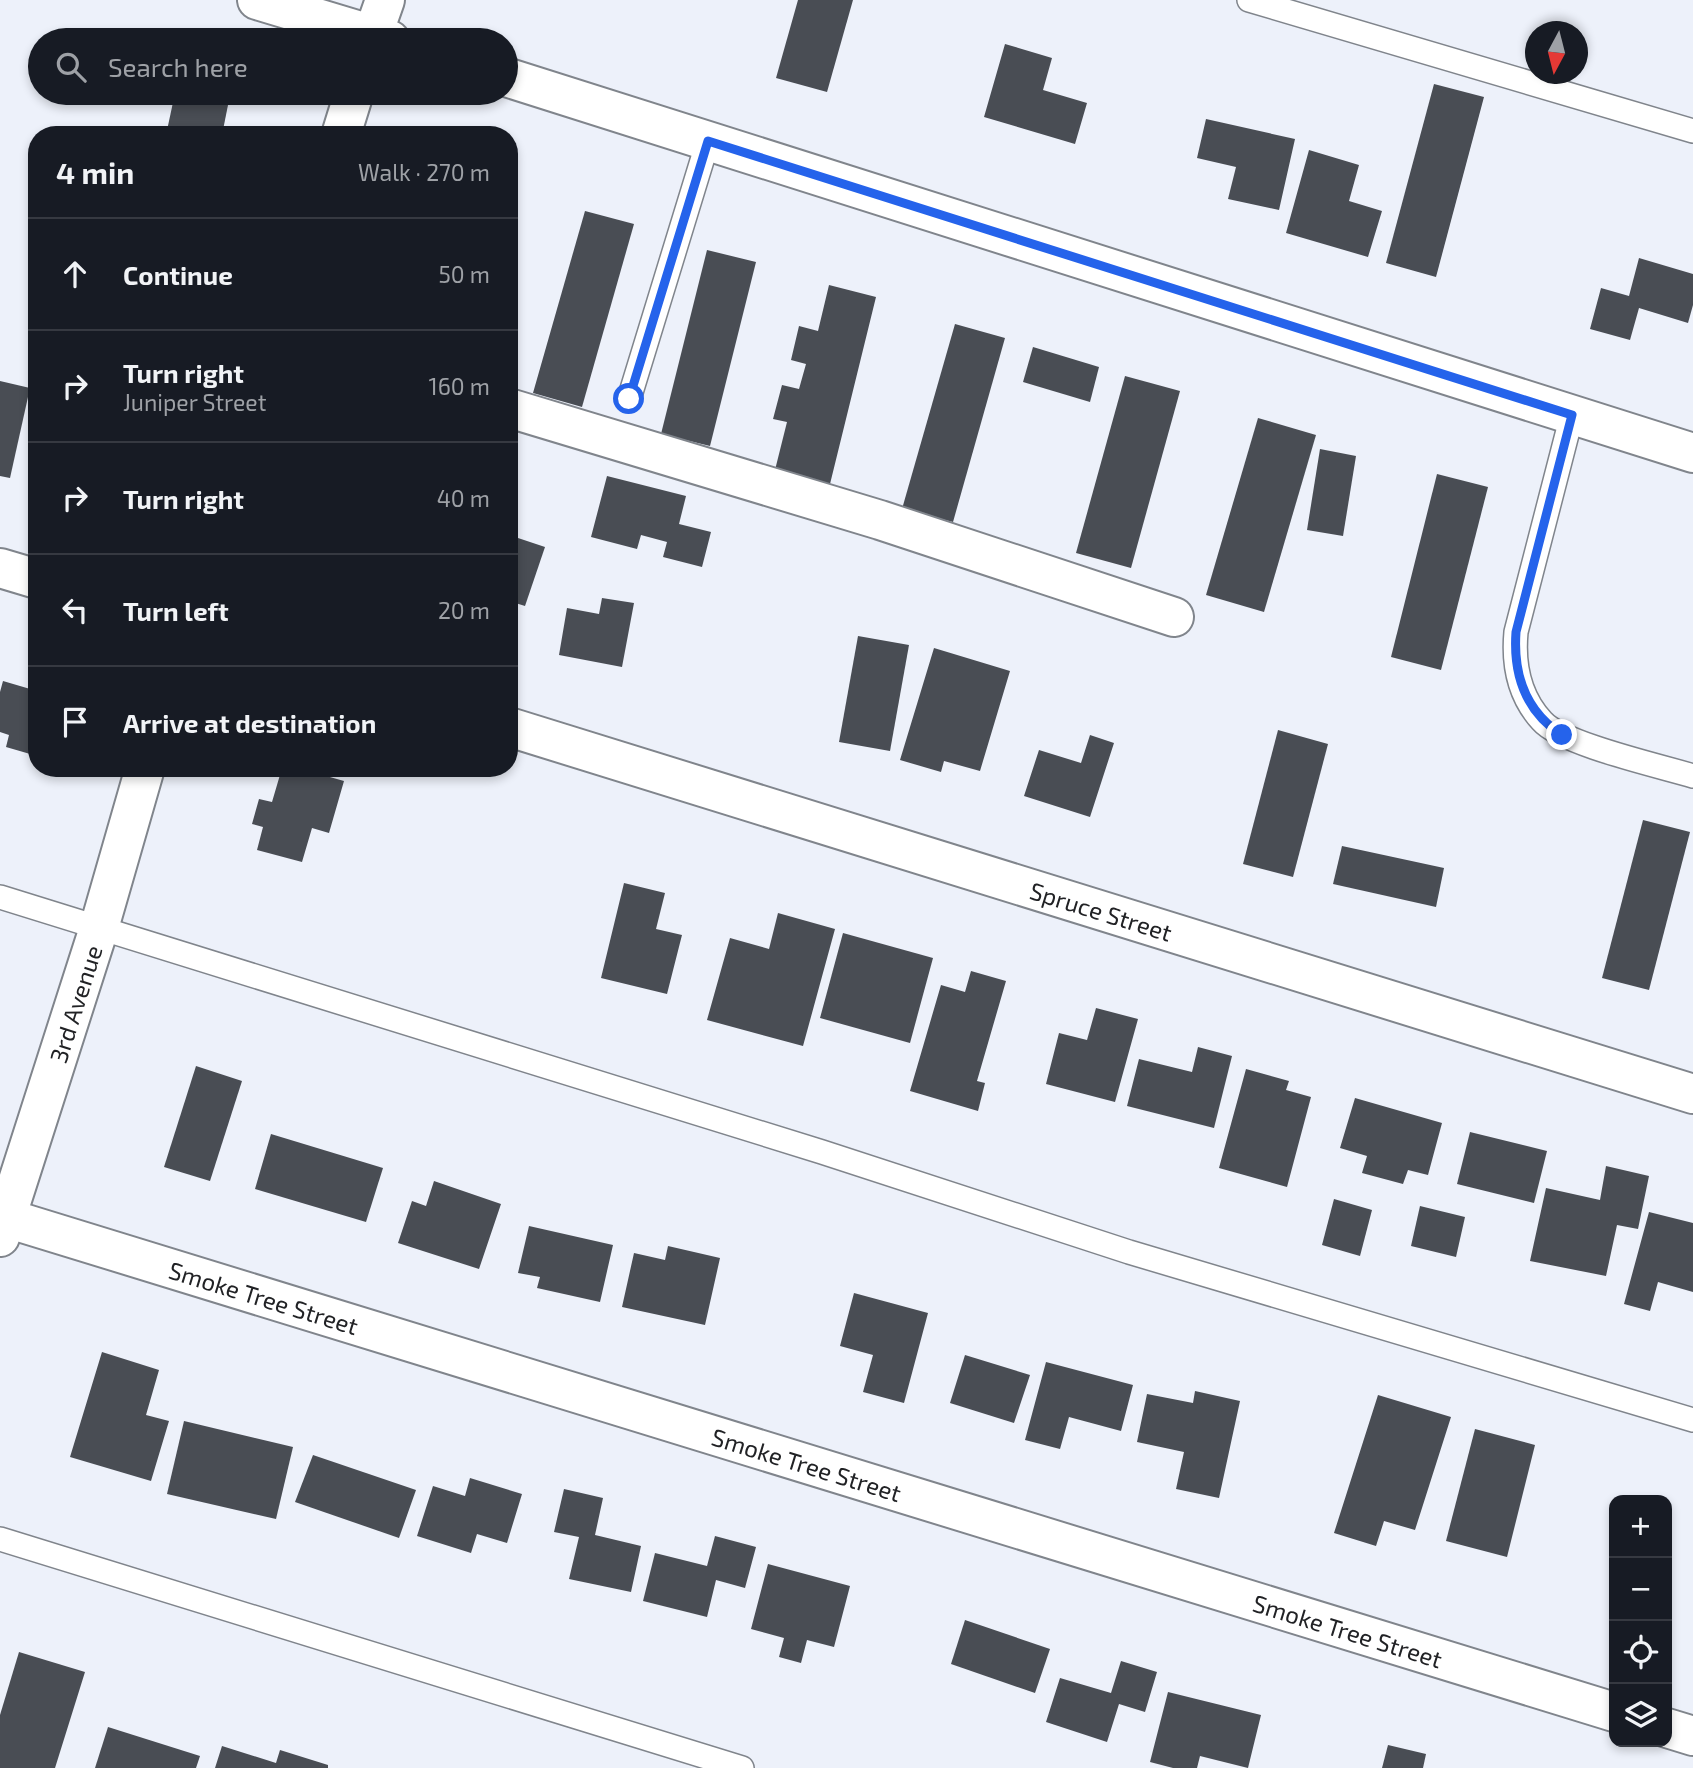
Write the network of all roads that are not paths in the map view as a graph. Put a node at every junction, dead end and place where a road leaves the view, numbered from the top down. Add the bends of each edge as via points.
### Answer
1 (257, 0) edge
2 (1249, 0) edge
3 (376, 28) edge
4 (518, 81) edge
5 (351, 105) edge
6 (344, 126) edge
7 (1693, 131) edge
8 (708, 141) junction
9 (629, 399) dead end
10 (518, 411) edge
11 (1572, 415) junction
12 (1693, 453) edge
13 (0, 568) edge
14 (28, 576) edge
15 (1174, 617) dead end
16 (518, 730) edge
17 (1693, 776) edge
18 (142, 777) edge
19 (0, 897) edge
20 (99, 928) junction
21 (1693, 1094) edge
22 (2, 1223) edge
23 (1693, 1420) edge
24 (0, 1539) edge
25 (1609, 1710) edge
26 (1672, 1730) edge
27 (1693, 1736) edge
28 (742, 1768) edge

1 - 3 street
2 - 7 lane
4 - 8 street
5 - 6 street
8 - 9 lane
8 - 11 street
10 - 15 street via 880,520
11 - 12 street
11 - 17 lane via 1516,632 1514,657 1521,689 1543,722 1562,735
13 - 14 street
16 - 21 street, Spruce Street
18 - 20 street, 3rd Avenue
19 - 20 lane
20 - 22 street, 3rd Avenue
20 - 23 lane via 1129,1252
22 - 25 street, Smoke Tree Street
24 - 28 lane
26 - 27 street

